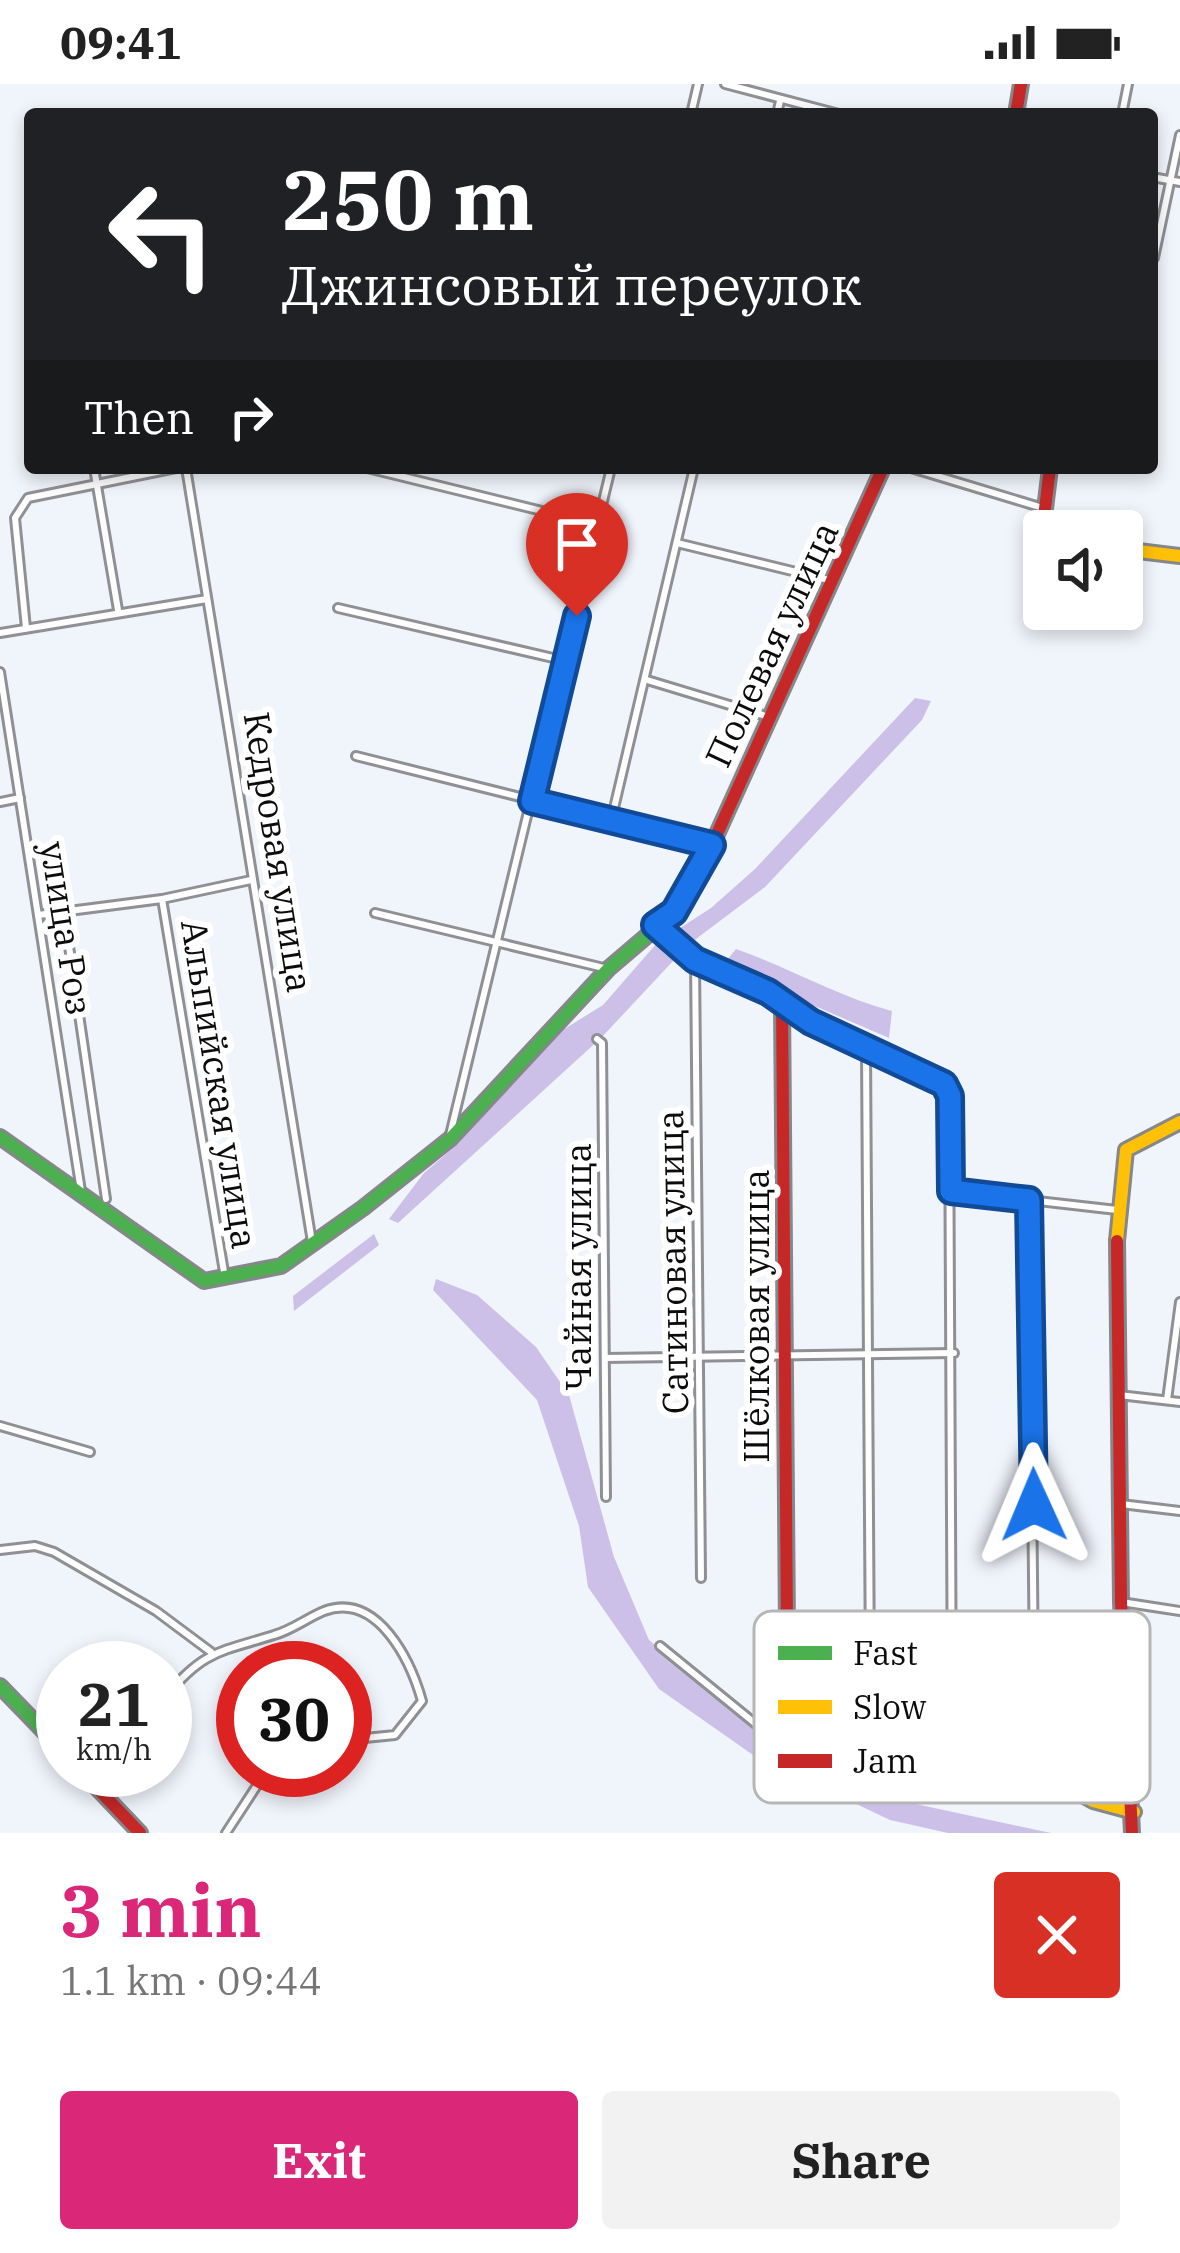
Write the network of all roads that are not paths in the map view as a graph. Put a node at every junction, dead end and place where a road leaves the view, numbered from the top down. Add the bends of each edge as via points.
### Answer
1 (725, 84) edge
2 (780, 100) junction
3 (778, 108) edge
4 (814, 108) edge
5 (1180, 135) edge
6 (1175, 182) edge
7 (1158, 244) edge
8 (95, 474) edge
9 (142, 474) edge
10 (187, 474) edge
11 (392, 474) edge
12 (610, 474) edge
13 (693, 474) edge
14 (881, 474) edge
15 (931, 474) edge
16 (1048, 474) edge
17 (96, 482) junction
18 (1043, 508) joint
19 (598, 524) junction
20 (677, 543) junction
21 (1143, 552) edge
22 (1180, 556) edge
23 (829, 580) junction
24 (207, 599) junction
25 (338, 608) dead end
26 (118, 610) junction
27 (26, 628) junction
28 (0, 633) edge
29 (566, 661) junction
30 (0, 672) edge
31 (645, 679) junction
32 (770, 717) junction
33 (356, 756) dead end
34 (20, 798) junction
35 (532, 801) junction
36 (0, 802) edge
37 (610, 821) junction
38 (712, 845) junction
39 (251, 880) junction
40 (162, 899) junction
41 (64, 911) junction
42 (375, 913) dead end
43 (38, 915) junction
44 (655, 925) junction
45 (495, 945) junction
46 (695, 960) junction
47 (608, 969) junction
48 (782, 1001) junction
49 (597, 1039) dead end
50 (866, 1049) junction
51 (1180, 1122) edge
52 (0, 1137) edge
53 (450, 1138) junction
54 (81, 1191) junction
55 (951, 1191) junction
56 (106, 1199) dead end
57 (1029, 1200) junction
58 (1117, 1210) junction
59 (313, 1245) junction
60 (224, 1278) junction
61 (1180, 1302) edge
62 (954, 1353) junction
63 (868, 1354) junction
64 (786, 1355) junction
65 (701, 1357) junction
66 (604, 1358) junction
67 (1119, 1395) junction
68 (1166, 1400) junction
69 (1180, 1402) edge
70 (0, 1426) edge
71 (90, 1452) dead end
72 (606, 1497) dead end
73 (1121, 1504) junction
74 (1180, 1511) edge
75 (0, 1550) edge
76 (701, 1578) dead end
77 (1120, 1602) junction
78 (788, 1611) edge
79 (869, 1611) edge
80 (953, 1611) edge
81 (1033, 1611) edge
82 (1121, 1611) edge
83 (1180, 1611) edge
84 (253, 1641) edge
85 (661, 1646) dead end
86 (216, 1651) edge
87 (211, 1652) junction
88 (192, 1670) edge
89 (0, 1686) edge
90 (36, 1723) edge
91 (754, 1723) edge
92 (372, 1737) edge
93 (102, 1797) edge
94 (249, 1797) edge
95 (1100, 1803) edge
96 (1133, 1803) edge
97 (1134, 1812) junction
98 (140, 1833) edge
99 (226, 1833) edge
100 (1132, 1833) edge

1 - 2 street
2 - 3 street
2 - 4 street
5 - 6 street
6 - 7 street
8 - 17 street
9 - 17 street
10 - 24 street, Кедровая улица
11 - 19 street
12 - 19 street
13 - 20 street
14 - 23 street, Полевая улица
15 - 18 street
16 - 18 street
17 - 26 street
17 - 27 street via 28,498 15,518
19 - 29 street
20 - 23 street
20 - 31 street
21 - 22 street
23 - 32 street, Полевая улица
24 - 26 street
24 - 39 street, Кедровая улица
25 - 29 street
26 - 27 street
27 - 28 street
29 - 35 street
30 - 34 street, улица Роз
31 - 32 street
31 - 37 street
32 - 38 street, Полевая улица
33 - 35 street
34 - 36 street
34 - 43 street, улица Роз
35 - 37 street
35 - 45 street
37 - 38 street
38 - 44 street, Полевая улица via 674,912
39 - 40 street
39 - 59 street, Кедровая улица
40 - 41 street
40 - 60 street, Альпийская улица
41 - 43 street
41 - 56 street, улица Роз
42 - 45 street
43 - 54 street, улица Роз
44 - 46 street
44 - 47 street, Полевая улица
45 - 47 street
45 - 53 street
46 - 48 street
46 - 65 street, Сатиновая улица
47 - 53 street, Полевая улица
48 - 50 street
48 - 64 street, Шёлковая улица
49 - 66 street, Чайная улица
50 - 55 street via 944,1084
50 - 63 street
51 - 58 street via 1126,1150
52 - 54 street
53 - 59 street, Полевая улица
54 - 60 street via 159,1256 204,1281
55 - 57 street
55 - 62 street
57 - 58 street
57 - 81 street
58 - 67 street
59 - 60 street, Полевая улица via 281,1266
61 - 68 street
62 - 63 street
62 - 80 street
63 - 64 street
63 - 79 street
64 - 65 street
64 - 78 street, Шёлковая улица
65 - 66 street
65 - 76 street, Сатиновая улица
66 - 72 street, Чайная улица
67 - 68 street
67 - 73 street
68 - 69 street
70 - 71 street
73 - 74 street
73 - 77 street
75 - 87 street via 54,1552
77 - 82 street
77 - 83 street
84 - 92 street via 328,1609 374,1620 412,1664 422,1701 395,1736
85 - 91 street
86 - 87 street
87 - 88 street
89 - 90 street
93 - 98 street
94 - 99 street
95 - 97 street
96 - 97 street
97 - 100 street

